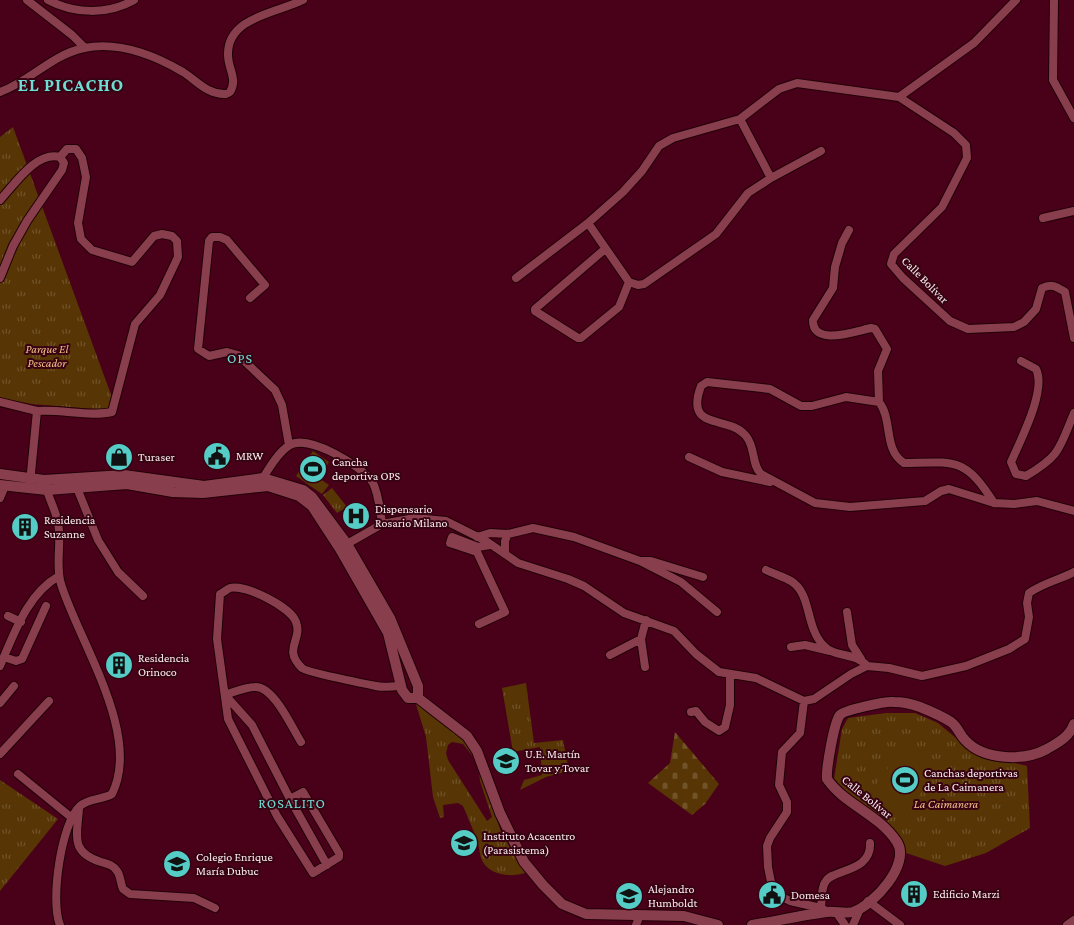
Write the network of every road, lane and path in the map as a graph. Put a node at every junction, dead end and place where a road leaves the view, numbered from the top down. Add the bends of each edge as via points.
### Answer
1 (27, 0) edge
2 (48, 0) edge
3 (134, 0) edge
4 (303, 0) edge
5 (1016, 0) edge
6 (1054, 0) edge
7 (85, 48) junction
8 (0, 92) edge
9 (899, 97) junction
10 (1074, 118) edge
11 (740, 119) junction
12 (821, 151) dead end
13 (60, 157) junction
14 (771, 178) junction
15 (0, 200) edge
16 (1074, 211) edge
17 (1042, 218) dead end
18 (588, 223) junction
19 (849, 230) dead end
20 (605, 249) junction
21 (0, 278) edge
22 (516, 278) dead end
23 (629, 282) junction
24 (250, 298) dead end
25 (1074, 338) edge
26 (1022, 361) dead end
27 (0, 402) edge
28 (879, 402) junction
29 (37, 411) junction
30 (1074, 413) edge
31 (289, 445) junction
32 (689, 457) dead end
33 (0, 474) edge
34 (263, 478) junction
35 (774, 483) junction
36 (30, 484) junction
37 (46, 485) junction
38 (3, 486) edge
39 (77, 488) junction
40 (0, 498) edge
41 (994, 503) junction
42 (1074, 511) edge
43 (382, 524) junction
44 (508, 534) junction
45 (477, 537) junction
46 (347, 544) junction
47 (490, 545) junction
48 (505, 554) junction
49 (640, 561) junction
50 (766, 570) dead end
51 (1074, 572) edge
52 (60, 576) junction
53 (703, 577) dead end
54 (143, 596) dead end
55 (46, 606) dead end
56 (717, 612) dead end
57 (847, 612) dead end
58 (8, 616) dead end
59 (646, 620) junction
60 (21, 622) junction
61 (479, 624) dead end
62 (641, 639) junction
63 (791, 647) dead end
64 (832, 652) junction
65 (610, 655) dead end
66 (4, 657) junction
67 (866, 665) junction
68 (0, 666) edge
69 (645, 667) dead end
70 (730, 676) junction
71 (416, 682) junction
72 (14, 686) dead end
73 (401, 688) junction
74 (225, 695) junction
75 (418, 698) junction
76 (49, 701) dead end
77 (804, 701) junction
78 (0, 704) edge
79 (691, 712) dead end
80 (1074, 724) edge
81 (301, 742) dead end
82 (0, 754) edge
83 (18, 774) dead end
84 (290, 799) junction
85 (79, 807) junction
86 (72, 818) junction
87 (870, 842) dead end
88 (327, 865) junction
89 (868, 901) junction
90 (215, 908) dead end
91 (860, 909) junction
92 (828, 911) junction
93 (640, 915) junction
94 (664, 920) edge
95 (1074, 920) edge
96 (60, 925) edge
97 (636, 925) edge
98 (718, 925) edge
99 (752, 925) edge
100 (845, 925) edge
101 (853, 925) edge
102 (900, 925) edge
103 (1067, 925) edge

1 - 7 street
2 - 3 street via 71,10 88,11
4 - 7 street via 256,16 235,33 228,56 233,82 226,94 206,89 165,63 126,48
5 - 9 street via 974,43
6 - 10 street via 1052,80
7 - 8 street via 56,58 16,86
9 - 11 street via 797,82 779,89
9 - 25 street, Calle Bolívar via 954,133 966,145 967,158 938,214 894,254 891,264 950,322 968,328 1019,324 1036,309 1042,288 1056,286 1065,292
11 - 14 street
11 - 18 street via 673,138 659,146 623,192
12 - 14 street
13 - 15 street via 41,158
13 - 21 street via 64,163 62,170 22,230
13 - 29 street via 67,148 76,149 82,158 86,177 78,222 81,239 86,246 132,262 154,236 162,234 177,240 178,257 160,295 135,324 112,412
14 - 23 street via 748,193 716,234 644,284
16 - 17 street
18 - 20 street
18 - 22 street
19 - 28 street via 835,267 833,288 813,320 813,326 816,332 828,336 871,328 876,330 887,350 878,372
20 - 23 street
20 - 23 street via 534,308 535,311 581,338 619,306
24 - 31 street via 265,285 227,240 220,236 212,237 198,349 209,356 232,352 243,358 274,390 282,405
26 - 30 street via 1036,369 1039,381 1024,436 1011,462 1016,474 1026,476 1053,458 1063,443
27 - 29 street
28 - 35 street via 846,398 801,406 770,389 707,382 701,386 696,407 702,416 742,432 754,454 755,467
28 - 41 street via 884,408 891,446 898,459 904,463 953,462 963,466 979,480
29 - 36 street
31 - 34 street
31 - 43 street via 301,442 313,446 340,456 361,470 372,482
32 - 35 street via 722,472
33 - 36 street
34 - 37 street via 204,486 124,475
34 - 46 street via 303,490 312,497
35 - 41 street via 815,503 850,507 925,501 949,489
36 - 37 street
36 - 38 street
37 - 39 street
37 - 52 street via 58,523
38 - 40 street
39 - 54 street via 98,540 118,572
39 - 73 street via 126,484 203,493 268,486 299,496 312,506 340,548 388,633
41 - 42 street via 1036,502
43 - 45 street via 432,518 446,521
43 - 46 street
44 - 45 street via 490,533
44 - 48 street
44 - 49 street via 533,528 551,531
45 - 47 street
46 - 71 street via 390,618
47 - 48 street
47 - 61 street via 478,547 452,536 450,543 477,552 505,612
48 - 59 street via 532,569 584,586 624,613
49 - 53 street via 651,561
49 - 56 street via 681,582
50 - 64 street via 792,582 799,589 809,610 811,628 823,646
51 - 67 street via 1038,586 1029,593 1025,639 1009,649 966,666 922,676
52 - 60 street via 39,593
52 - 85 street via 60,583 112,709 119,744 118,777 112,794
55 - 66 street via 22,659 16,661
57 - 67 street via 852,645
58 - 60 street
59 - 62 street
59 - 70 street via 674,631 719,672
60 - 66 street
62 - 65 street
62 - 69 street
63 - 64 street via 805,645
64 - 67 street via 854,657
66 - 68 street
67 - 77 street via 814,699
70 - 77 street via 756,678
70 - 79 street via 730,705 725,727 719,731 696,711
71 - 73 street via 406,679
71 - 75 street
72 - 78 street
73 - 74 street via 378,687 304,670 294,659 292,648 297,633 296,621 286,609 243,589 230,588 220,594 218,609 217,639
73 - 75 street via 408,698
74 - 81 street via 255,686 264,689 274,698
74 - 84 street via 252,725
74 - 88 street via 228,719 277,816 313,872
75 - 93 street via 467,736 477,750 524,862 553,897 586,914
76 - 82 street
77 - 92 street via 800,733 782,752 779,785 787,812 770,838 767,860 772,887 780,896
80 - 89 street, Calle Bolívar via 1071,732 1059,742 1035,755 1020,757 980,750 964,739 952,722 906,703 892,702 841,714 830,751 827,778 837,790 879,821 901,850 893,876
83 - 86 street
84 - 88 street
84 - 88 street via 303,792 339,853 339,857
85 - 86 street
85 - 90 street via 79,850 90,858 112,865 119,873 123,889 137,896 194,898
86 - 96 street via 58,871 57,916
87 - 92 street via 868,855 853,869 825,882
89 - 91 street, Calle Bolívar
89 - 102 street
91 - 92 street via 850,913
91 - 101 street
92 - 99 street
92 - 100 street
93 - 94 street
93 - 97 street
94 - 98 street via 684,916
95 - 103 street

